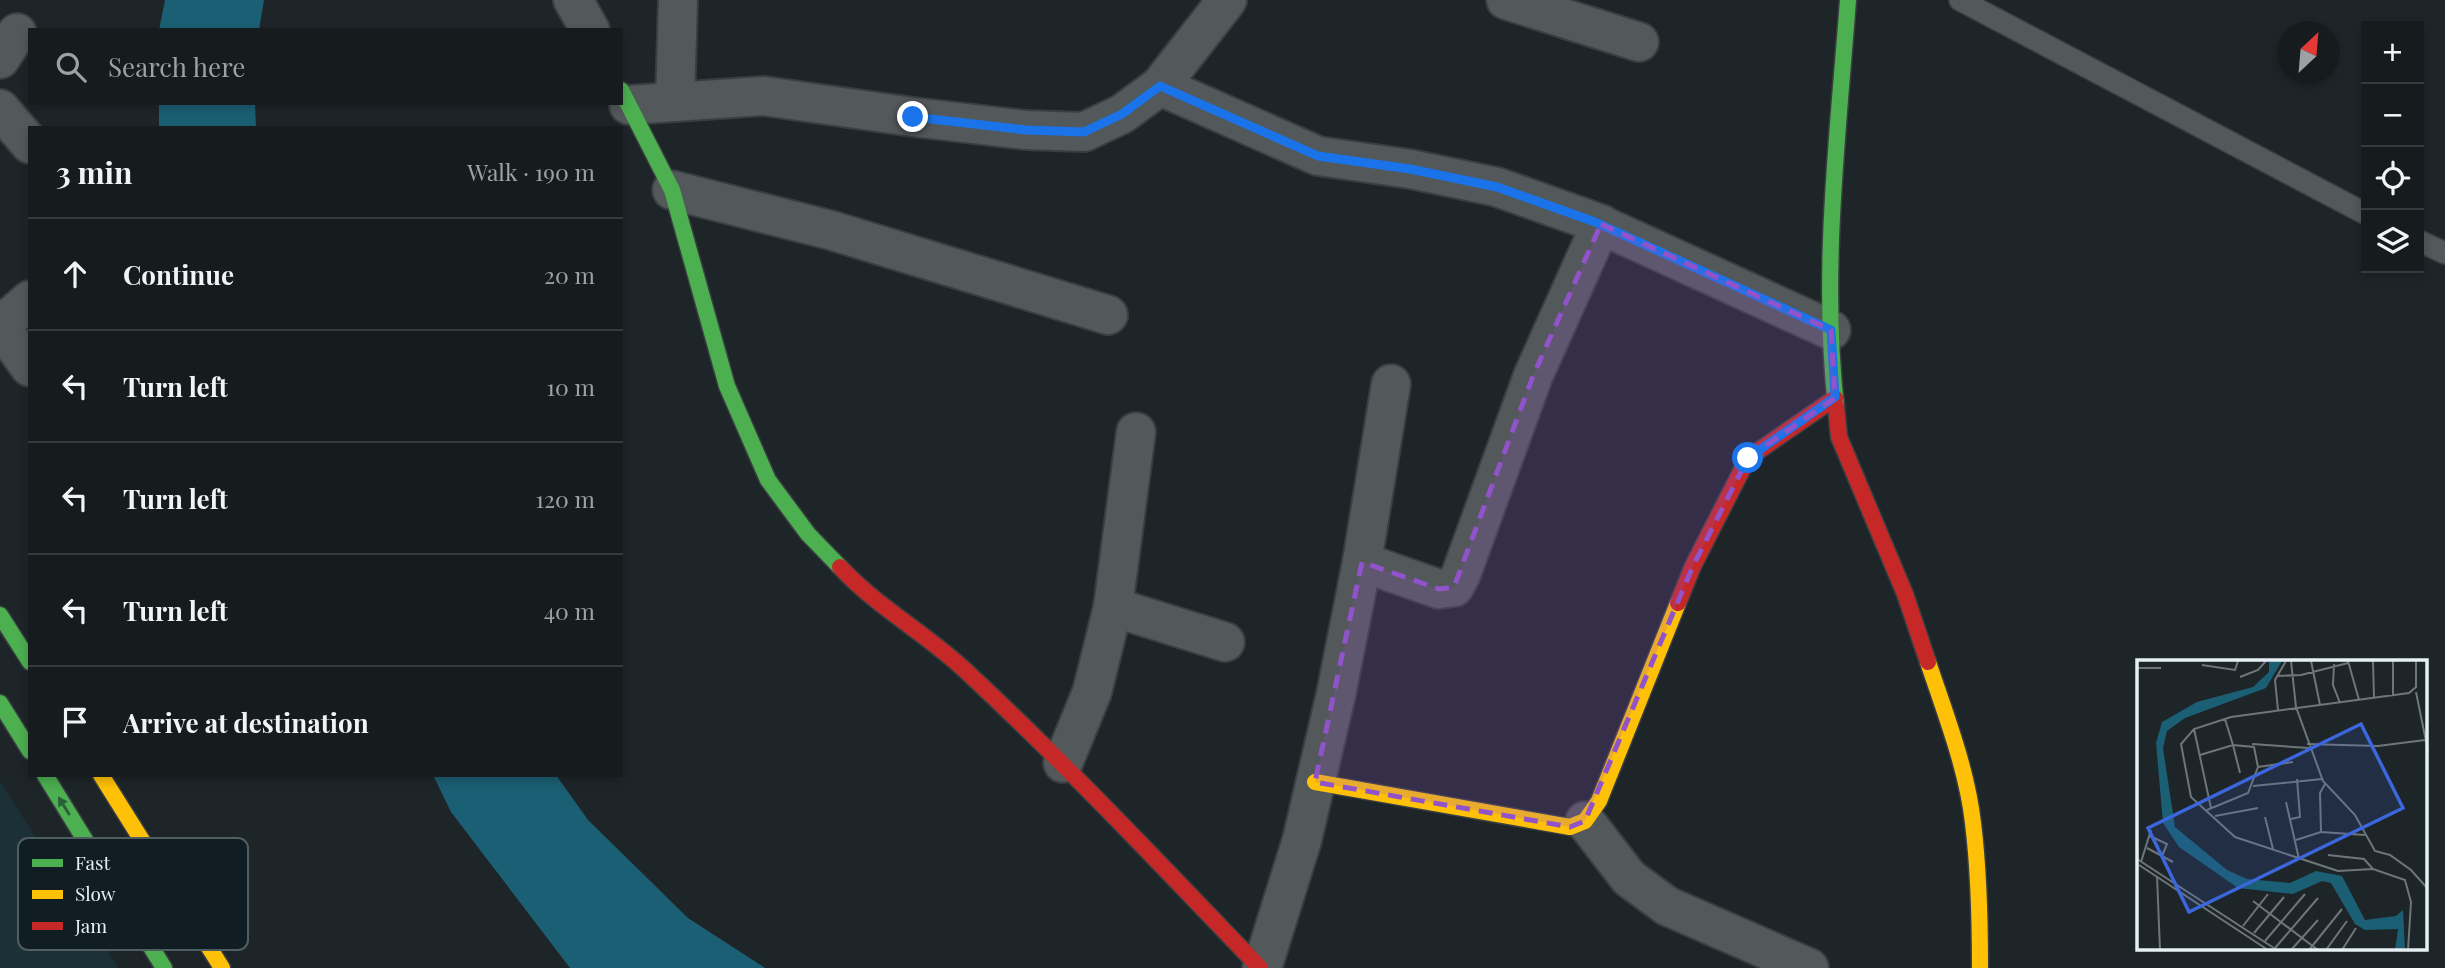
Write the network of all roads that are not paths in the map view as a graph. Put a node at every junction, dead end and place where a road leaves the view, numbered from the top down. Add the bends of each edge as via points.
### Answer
1 (573, 0) edge
2 (678, 0) edge
3 (1227, 0) edge
4 (1506, 0) edge
5 (1848, 0) edge
6 (1960, 0) edge
7 (589, 28) edge
8 (1639, 42) dead end
9 (1160, 86) junction
10 (625, 98) edge
11 (675, 102) junction
12 (0, 108) edge
13 (28, 142) edge
14 (671, 190) junction
15 (2361, 212) edge
16 (1601, 225) junction
17 (2424, 243) edge
18 (2445, 253) edge
19 (28, 302) edge
20 (1108, 314) dead end
21 (0, 326) edge
22 (1831, 330) junction
23 (28, 364) edge
24 (1391, 384) dead end
25 (1835, 397) junction
26 (1136, 432) dead end
27 (1362, 562) junction
28 (1113, 607) junction
29 (0, 615) edge
30 (1226, 642) dead end
31 (28, 659) edge
32 (0, 703) edge
33 (28, 748) edge
34 (1063, 763) junction
35 (46, 777) edge
36 (102, 777) edge
37 (1315, 782) junction
38 (1586, 821) junction
39 (84, 838) edge
40 (140, 838) edge
41 (153, 950) edge
42 (211, 950) edge
43 (164, 968) edge
44 (222, 968) edge
45 (1261, 968) edge
46 (1809, 968) edge
47 (1980, 968) edge

1 - 7 street
2 - 11 street
3 - 9 street
4 - 8 street
5 - 22 street via 1835,173
6 - 15 lane
9 - 11 street via 1122,114 1084,132 1026,130 764,96
9 - 16 street via 1318,156 1497,187
10 - 11 street
10 - 14 street
12 - 13 street
14 - 20 street via 830,230
14 - 34 street via 727,386 768,480 808,534 865,594 964,668
16 - 22 street
16 - 27 street via 1533,376 1454,587 1439,589
17 - 18 lane
19 - 21 street
21 - 23 street
22 - 25 street
24 - 27 street
25 - 38 street via 1748,458 1693,566 1599,801
25 - 47 street via 1839,437 1905,594 1949,724 1973,820
26 - 28 street
27 - 37 street
28 - 30 street
28 - 34 street via 1093,692
29 - 31 street
32 - 33 street
34 - 45 street
39 -> 35 street
36 - 40 street
37 - 38 street via 1570,827
37 - 45 street via 1302,840
38 - 46 street via 1629,878 1667,906
43 -> 41 street
42 - 44 street

